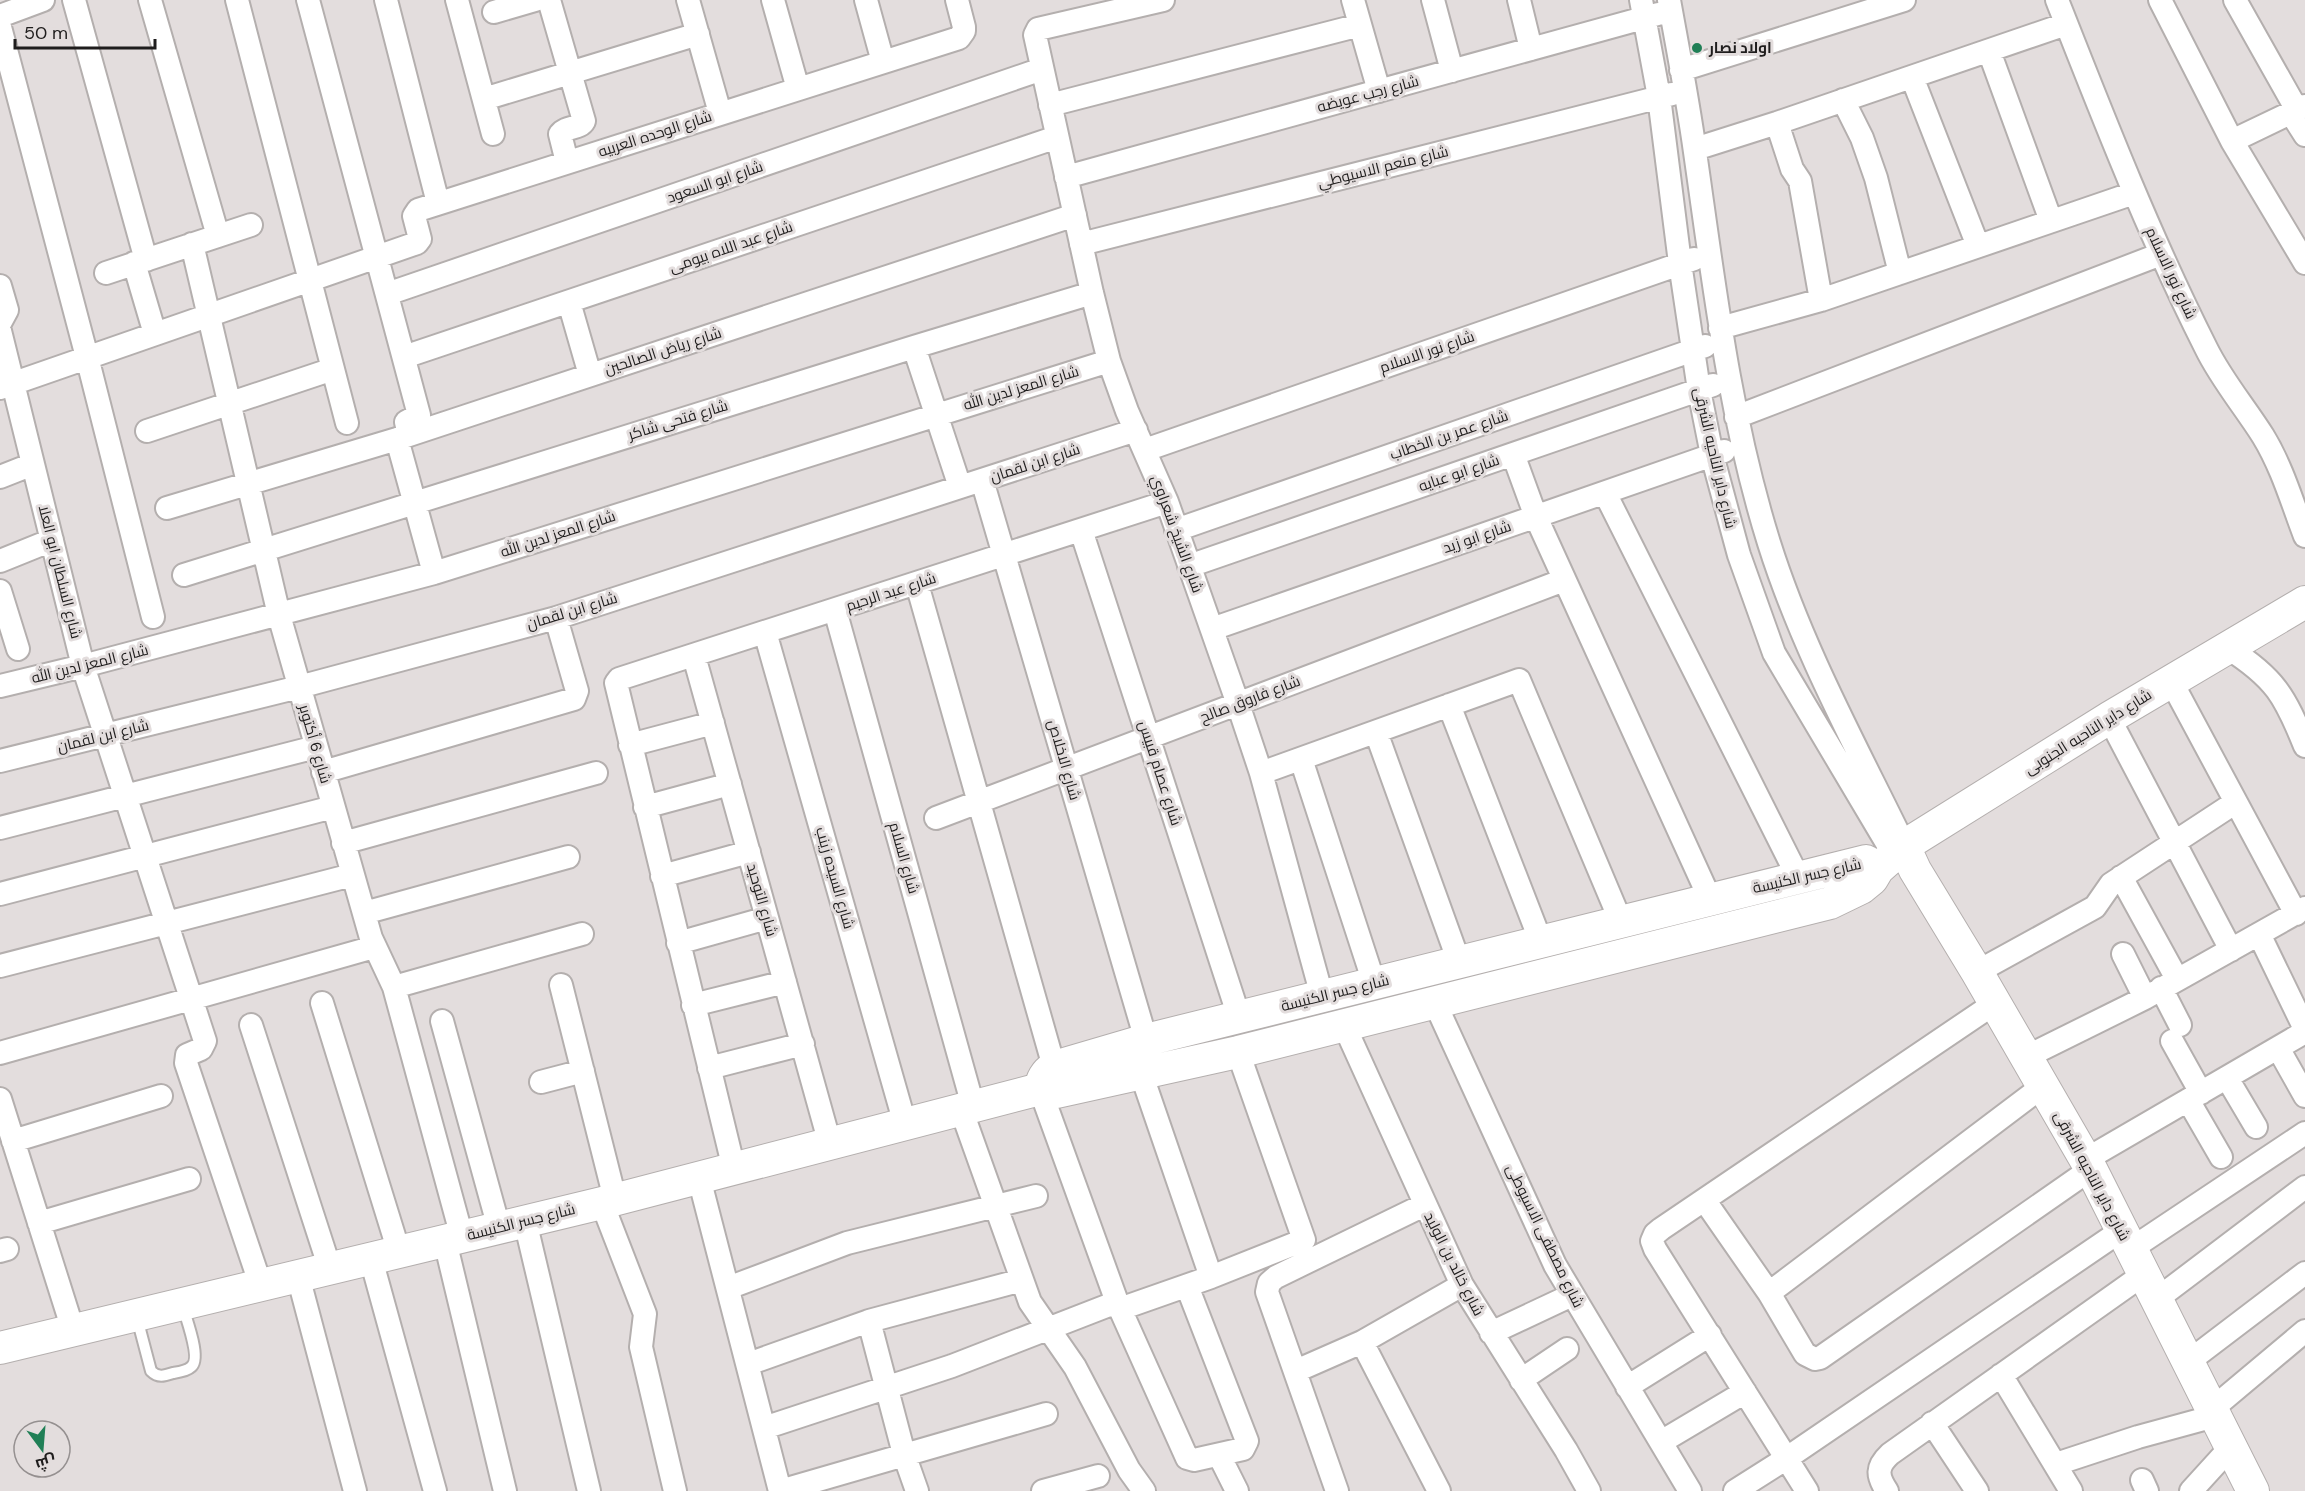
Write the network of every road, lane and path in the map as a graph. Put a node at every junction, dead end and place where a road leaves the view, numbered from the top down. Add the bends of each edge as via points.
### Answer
1 (43, 0) edge
2 (74, 0) edge
3 (150, 0) edge
4 (237, 0) edge
5 (308, 0) edge
6 (386, 0) edge
7 (457, 0) edge
8 (536, 0) edge
9 (549, 0) edge
10 (688, 0) edge
11 (773, 0) edge
12 (866, 0) edge
13 (957, 0) edge
14 (1163, 0) edge
15 (1353, 0) edge
16 (1433, 0) edge
17 (1519, 0) edge
18 (1904, 0) edge
19 (2057, 0) edge
20 (2160, 0) edge
21 (2235, 0) edge
22 (1670, 5) edge
23 (1643, 9) edge
24 (494, 12) dead end
25 (0, 16) edge
26 (2066, 24) junction
27 (1360, 25) junction
28 (0, 27) edge
29 (698, 34) junction
30 (1531, 49) junction
31 (1989, 51) junction
32 (883, 62) junction
33 (1042, 69) junction
34 (1452, 70) junction
35 (570, 73) junction
36 (1912, 77) junction
37 (1683, 80) junction
38 (798, 89) junction
39 (1378, 91) junction
40 (1659, 97) junction
41 (484, 99) junction
42 (1843, 100) junction
43 (1050, 105) junction
44 (2298, 110) edge
45 (720, 113) junction
46 (1777, 123) junction
47 (493, 134) dead end
48 (2305, 135) edge
49 (1058, 137) junction
50 (2232, 141) junction
51 (1695, 148) junction
52 (567, 162) junction
53 (1066, 177) junction
54 (2134, 193) junction
55 (438, 203) junction
56 (1075, 215) junction
57 (2051, 221) junction
58 (251, 225) dead end
59 (218, 236) junction
60 (192, 244) junction
61 (1081, 244) junction
62 (1978, 246) junction
63 (1710, 254) junction
64 (2162, 254) junction
65 (377, 257) junction
66 (140, 262) junction
67 (1680, 263) junction
68 (2305, 263) edge
69 (106, 273) dead end
70 (1900, 273) junction
71 (311, 280) junction
72 (0, 286) edge
73 (1092, 293) junction
74 (387, 294) junction
75 (1821, 300) junction
76 (569, 302) junction
77 (209, 315) junction
78 (1, 323) edge
79 (155, 334) junction
80 (1721, 334) junction
81 (914, 347) junction
82 (1692, 351) junction
83 (87, 357) junction
84 (404, 357) junction
85 (1109, 361) junction
86 (333, 369) junction
87 (590, 375) junction
88 (1729, 379) junction
89 (7, 386) edge
90 (1699, 390) junction
91 (230, 404) junction
92 (937, 414) junction
93 (1736, 417) junction
94 (347, 423) dead end
95 (147, 432) dead end
96 (403, 437) junction
97 (1140, 440) junction
98 (1743, 445) junction
99 (1513, 454) junction
100 (1712, 455) junction
101 (33, 464) junction
102 (0, 477) edge
103 (982, 480) junction
104 (249, 483) junction
105 (960, 487) junction
106 (1605, 493) junction
107 (1167, 502) junction
108 (414, 503) junction
109 (167, 508) dead end
110 (1536, 517) junction
111 (1081, 530) junction
112 (1176, 530) junction
113 (2305, 536) edge
114 (52, 540) junction
115 (264, 550) junction
116 (1004, 555) junction
117 (0, 561) edge
118 (1189, 566) junction
119 (434, 573) junction
120 (184, 575) dead end
121 (1564, 580) junction
122 (917, 584) junction
123 (0, 591) edge
124 (2305, 603) edge
125 (835, 610) junction
126 (279, 615) junction
127 (153, 617) dead end
128 (556, 618) junction
129 (1212, 629) junction
130 (765, 633) junction
131 (2228, 648) junction
132 (18, 649) dead end
133 (694, 656) junction
134 (84, 666) junction
135 (2171, 681) junction
136 (0, 686) edge
137 (299, 687) junction
138 (1238, 704) junction
139 (1449, 705) junction
140 (2109, 718) junction
141 (713, 723) junction
142 (1376, 732) junction
143 (105, 735) junction
144 (1148, 738) junction
145 (630, 745) junction
146 (2305, 746) edge
147 (316, 747) junction
148 (1301, 759) junction
149 (0, 761) edge
150 (1066, 769) junction
151 (323, 772) junction
152 (596, 773) dead end
153 (1261, 773) junction
154 (730, 784) junction
155 (125, 796) junction
156 (979, 802) junction
157 (2236, 802) junction
158 (333, 807) junction
159 (645, 807) junction
160 (936, 818) dead end
161 (0, 828) edge
162 (2175, 842) junction
163 (343, 843) junction
164 (749, 852) junction
165 (144, 857) junction
166 (568, 857) dead end
167 (1898, 860) junction
168 (352, 875) junction
169 (662, 876) junction
170 (1798, 877) junction
171 (2121, 877) junction
172 (0, 894) edge
173 (1710, 899) junction
174 (2300, 911) edge
175 (363, 914) junction
176 (767, 918) junction
177 (1621, 922) junction
178 (165, 923) junction
179 (582, 934) dead end
180 (2259, 934) junction
181 (1541, 942) junction
182 (678, 943) junction
183 (374, 947) junction
184 (2231, 950) junction
185 (2123, 954) dead end
186 (1459, 962) junction
187 (0, 966) edge
188 (1977, 972) junction
189 (785, 982) junction
190 (1374, 983) junction
191 (561, 985) dead end
192 (394, 987) junction
193 (2161, 988) junction
194 (1322, 996) junction
195 (189, 999) junction
196 (322, 1003) dead end
197 (1435, 1003) junction
198 (1995, 1003) junction
199 (693, 1005) junction
200 (1239, 1017) junction
201 (442, 1022) dead end
202 (251, 1025) dead end
203 (1344, 1025) junction
204 (2305, 1031) edge
205 (1146, 1040) junction
206 (803, 1044) junction
207 (2278, 1048) junction
208 (1238, 1052) junction
209 (0, 1053) edge
210 (2026, 1057) junction
211 (709, 1068) junction
212 (583, 1071) junction
213 (1141, 1073) junction
214 (1047, 1078) junction
215 (2227, 1078) junction
216 (541, 1082) dead end
217 (2043, 1086) junction
218 (161, 1096) dead end
219 (2305, 1096) edge
220 (2194, 1097) junction
221 (0, 1099) edge
222 (967, 1108) junction
223 (905, 1124) junction
224 (2256, 1127) dead end
225 (2305, 1133) edge
226 (13, 1141) junction
227 (830, 1144) junction
228 (2221, 1157) dead end
229 (2088, 1165) junction
230 (734, 1169) junction
231 (699, 1178) junction
232 (189, 1179) dead end
233 (2305, 1187) edge
234 (1036, 1196) dead end
235 (609, 1201) junction
236 (1705, 1201) junction
237 (1424, 1205) junction
238 (996, 1207) junction
239 (39, 1222) junction
240 (512, 1224) junction
241 (454, 1239) junction
242 (385, 1255) junction
243 (2139, 1263) junction
244 (330, 1269) junction
245 (2305, 1273) edge
246 (298, 1276) junction
247 (1211, 1277) junction
248 (1022, 1280) junction
249 (1462, 1285) junction
250 (261, 1286) junction
251 (1187, 1286) junction
252 (728, 1288) junction
253 (1769, 1293) junction
254 (1572, 1295) junction
255 (182, 1304) junction
256 (1118, 1305) junction
257 (136, 1315) junction
258 (869, 1320) junction
259 (1047, 1328) junction
260 (73, 1330) junction
261 (2305, 1332) edge
262 (1491, 1333) junction
263 (1710, 1335) junction
264 (1362, 1342) junction
265 (0, 1348) edge
266 (1567, 1349) dead end
267 (2188, 1362) junction
268 (748, 1364) junction
269 (1296, 1371) junction
270 (2001, 1374) junction
271 (1521, 1380) junction
272 (1627, 1387) junction
273 (886, 1388) junction
274 (1745, 1392) junction
275 (2213, 1412) junction
276 (1046, 1414) dead end
277 (1932, 1423) junction
278 (764, 1428) junction
279 (1660, 1442) junction
280 (2231, 1447) junction
281 (904, 1454) junction
282 (1219, 1455) junction
283 (1787, 1458) junction
284 (2056, 1464) junction
285 (1098, 1476) dead end
286 (1883, 1485) edge
287 (355, 1491) edge
288 (435, 1491) edge
289 (505, 1491) edge
290 (589, 1491) edge
291 (675, 1491) edge
292 (780, 1491) edge
293 (917, 1491) edge
294 (1043, 1491) edge
295 (1144, 1491) edge
296 (1237, 1491) edge
297 (1337, 1491) edge
298 (1439, 1491) edge
299 (1589, 1491) edge
300 (1690, 1491) edge
301 (1735, 1491) edge
302 (1807, 1491) edge
303 (1977, 1491) edge
304 (2071, 1491) edge
305 (2191, 1491) edge
306 (2253, 1491) edge

1 - 25 street
2 - 66 street
3 - 59 street
4 - 71 street
5 - 65 street
6 - 55 street
7 - 41 street
8 - 24 street
9 - 35 street
10 - 29 street
11 - 38 street
12 - 32 street
13 - 32 street, شارع الوحده العربيه via 964,31 958,38
14 - 33 street, شارع الشيخ شعراوي via 1037,30
15 - 27 street
16 - 34 street
17 - 30 street
18 - 37 street, شارع منعم الاسيوطي
19 - 26 street, شارع نور الاسلام
20 - 50 street
21 - 44 street
22 - 23 street, شارع رجب عويضه
22 - 37 street, شارع داير الناحيه الشرقى
23 - 30 street, شارع رجب عويضه
23 - 40 street, شارع داير الناحيه الشرقى
26 - 31 street
26 - 54 street, شارع نور الاسلام
27 - 39 street
27 - 43 street
28 - 83 street
29 - 35 street
29 - 45 street
30 - 34 street, شارع رجب عويضه
31 - 36 street
31 - 57 street
32 - 38 street, شارع الوحده العربيه
33 - 43 street, شارع الشيخ شعراوي
33 - 74 street, شارع ابو السعود
34 - 39 street, شارع رجب عويضه
35 - 41 street
35 - 52 street via 584,121 560,134
36 - 42 street
36 - 62 street
37 - 40 street, شارع منعم الاسيوطي
37 - 51 street, شارع داير الناحيه الشرقى
38 - 45 street, شارع الوحده العربيه
39 - 53 street, شارع رجب عويضه
40 - 61 street, شارع منعم الاسيوطي
40 - 67 street, شارع داير الناحيه الشرقى
41 - 47 street
42 - 46 street
42 - 70 street via 1876,178
43 - 49 street, شارع الشيخ شعراوي
44 - 48 street
44 - 50 street
45 - 52 street, شارع الوحده العربيه
46 - 51 street
46 - 75 street via 1792,169 1800,181
49 - 53 street, شارع الشيخ شعراوي
49 - 76 street, شارع عبد اللاه بيومى
50 - 68 street
51 - 63 street, شارع داير الناحيه الشرقى
52 - 55 street, شارع الوحده العربيه
53 - 56 street, شارع الشيخ شعراوي
54 - 57 street, شارع عمر بن الخطاب
54 - 64 street, شارع نور الاسلام
55 - 65 street, شارع الوحده العربيه via 415,213 418,243
56 - 61 street, شارع الشيخ شعراوي
56 - 87 street, شارع رياض الصالحين
57 - 62 street, شارع عمر بن الخطاب
58 - 59 street
59 - 60 street
60 - 66 street
60 - 77 street, شارع 6 أكتوبر
61 - 73 street, شارع الشيخ شعراوي
62 - 70 street, شارع عمر بن الخطاب
63 - 67 street, شارع نور الاسلام
63 - 80 street, شارع داير الناحيه الشرقى
64 - 93 street
64 - 113 street, شارع نور الاسلام via 2207,350 2284,476
65 - 71 street
65 - 74 street
66 - 69 street
66 - 79 street
67 - 82 street, شارع داير الناحيه الشرقى
67 - 97 street, شارع نور الاسلام
70 - 75 street, شارع عمر بن الخطاب
71 - 77 street
71 - 86 street
72 - 78 street, شارع السلطان ابو العلا via 7,310
73 - 81 street, شارع فتحى شاكر
73 - 85 street, شارع الشيخ شعراوي
74 - 84 street
75 - 80 street, شارع عمر بن الخطاب
76 - 84 street, شارع عبد اللاه بيومى
76 - 87 street
77 - 79 street
77 - 91 street, شارع 6 أكتوبر
78 - 89 street, شارع السلطان ابو العلا
79 - 83 street
80 - 82 street, شارع عمر بن الخطاب
80 - 88 street, شارع داير الناحيه الشرقى
81 - 92 street
81 - 108 street, شارع فتحى شاكر
82 - 90 street, شارع داير الناحيه الشرقى
82 - 112 street, شارع عمر بن الخطاب
83 - 89 street
83 - 127 street
84 - 96 street via 419,416 406,422
85 - 92 street, شارع المعز لدين الله
85 - 97 street, شارع الشيخ شعراوي
86 - 91 street
86 - 94 street
87 - 96 street, شارع رياض الصالحين
88 - 90 street, شارع ابو عبايه
88 - 93 street, شارع داير الناحيه الشرقى
89 - 101 street, شارع السلطان ابو العلا
90 - 99 street, شارع ابو عبايه
90 - 100 street, شارع داير الناحيه الشرقى
91 - 95 street
91 - 104 street, شارع 6 أكتوبر
92 - 105 street
92 - 119 street, شارع المعز لدين الله
93 - 98 street, شارع داير الناحيه الشرقى
96 - 104 street, شارع رياض الصالحين
96 - 108 street
97 - 103 street, شارع ابن لقمان
97 - 107 street, شارع الشيخ شعراوي
98 - 100 street, شارع ابو زيد
98 - 167 street, شارع داير الناحيه الشرقى via 1769,544
99 - 110 street
99 - 118 street, شارع ابو عبايه
100 - 106 street, شارع ابو زيد
100 - 167 street, شارع داير الناحيه الشرقى via 1739,555 1774,653
101 - 102 street
101 - 114 street, شارع السلطان ابو العلا
103 - 105 street, شارع ابن لقمان
103 - 116 street, شارع الاخلاص
104 - 109 street, شارع رياض الصالحين
104 - 115 street, شارع 6 أكتوبر
105 - 128 street, شارع ابن لقمان
106 - 110 street, شارع ابو زيد
106 - 170 street
107 - 111 street, شارع عبد الرحيم
107 - 112 street, شارع الشيخ شعراوي
108 - 115 street, شارع فتحى شاكر
108 - 119 street
110 - 121 street
110 - 129 street, شارع ابو زيد
111 - 116 street, شارع عبد الرحيم
111 - 144 street, شارع عصام قبيس
112 - 118 street, شارع الشيخ شعراوي
114 - 117 street
114 - 134 street, شارع السلطان ابو العلا
115 - 120 street, شارع فتحى شاكر
115 - 126 street, شارع 6 أكتوبر
116 - 122 street, شارع عبد الرحيم
116 - 150 street, شارع الاخلاص
118 - 129 street, شارع الشيخ شعراوي
119 - 126 street, شارع المعز لدين الله
121 - 138 street, شارع فاروق صالح
121 - 173 street
122 - 125 street, شارع عبد الرحيم
122 - 156 street
123 - 132 street
124 - 131 main road, شارع داير الناحيه الجنوبى
125 - 130 street, شارع عبد الرحيم
125 - 222 street, شارع السلام
126 - 134 street, شارع المعز لدين الله
126 - 137 street, شارع 6 أكتوبر
128 - 137 street, شارع ابن لقمان
128 - 151 street via 577,691 574,699
129 - 138 street, شارع الشيخ شعراوي
130 - 133 street, شارع عبد الرحيم
130 - 223 street, شارع السيده زينب
131 - 135 main road, شارع داير الناحيه الجنوبى
131 - 146 street via 2273,683 2289,707
133 - 141 street, شارع التوحيد
133 - 145 street, شارع عبد الرحيم via 616,683
134 - 136 street, شارع المعز لدين الله
134 - 143 street, شارع السلطان ابو العلا
135 - 140 main road, شارع داير الناحيه الجنوبى
135 - 157 street
137 - 143 street, شارع ابن لقمان
137 - 147 street, شارع 6 أكتوبر
138 - 144 street, شارع فاروق صالح
138 - 153 street, شارع الشيخ شعراوي
139 - 142 street
139 - 177 street via 1519,680
139 - 181 street
140 - 162 street
140 - 167 main road, شارع داير الناحيه الجنوبى
141 - 145 street
141 - 154 street, شارع التوحيد
142 - 148 street
142 - 186 street
143 - 149 street, شارع ابن لقمان
143 - 155 street, شارع السلطان ابو العلا
144 - 150 street, شارع فاروق صالح
144 - 200 street, شارع عصام قبيس
145 - 159 street
147 - 151 street, شارع 6 أكتوبر
147 - 155 street
148 - 153 street
148 - 190 street
150 - 156 street, شارع فاروق صالح
150 - 205 street, شارع الاخلاص
151 - 158 street, شارع 6 أكتوبر
152 - 163 street
153 - 194 street, شارع الشيخ شعراوي
154 - 159 street
154 - 164 street, شارع التوحيد
155 - 161 street
155 - 165 street, شارع السلطان ابو العلا
156 - 160 street, شارع فاروق صالح
156 - 214 street
157 - 162 street
157 - 174 street
158 - 163 street, شارع 6 أكتوبر
158 - 165 street
159 - 169 street
162 - 171 street
162 - 184 street
163 - 168 street, شارع 6 أكتوبر
164 - 169 street
164 - 176 street, شارع التوحيد
165 - 172 street
165 - 178 street, شارع السلطان ابو العلا
166 - 175 street
167 - 170 main road, شارع جسر الكنيسة via 1866,861
167 - 188 main road, شارع داير الناحيه الشرقى
167 - 197 main road, شارع جسر الكنيسة via 1861,888 1830,903
168 - 175 street, شارع 6 أكتوبر
168 - 178 street
169 - 182 street
170 - 173 main road, شارع جسر الكنيسة
171 - 188 street via 2106,888 2096,907
171 - 193 street
173 - 177 main road, شارع جسر الكنيسة
174 - 180 street
175 - 183 street, شارع 6 أكتوبر
176 - 182 street
176 - 189 street, شارع التوحيد
177 - 181 main road, شارع جسر الكنيسة
178 - 187 street
178 - 195 street, شارع السلطان ابو العلا
179 - 192 street
180 - 184 street
180 - 204 street
181 - 186 main road, شارع جسر الكنيسة
182 - 199 street
183 - 192 street, شارع 6 أكتوبر
183 - 195 street
184 - 193 street
185 - 193 street
186 - 190 main road, شارع جسر الكنيسة
188 - 198 main road, شارع داير الناحيه الشرقى
189 - 199 street
189 - 206 street, شارع التوحيد
190 - 194 main road, شارع جسر الكنيسة
191 - 212 street
192 - 241 street, شارع 6 أكتوبر
193 - 210 street
193 - 220 street
194 - 200 main road, شارع جسر الكنيسة
195 - 209 street
195 - 250 street, شارع السلطان ابو العلا via 205,1043 187,1055 186,1063
196 - 242 street
197 - 203 main road, شارع جسر الكنيسة
197 - 254 street, شارع مصطفى الاسيوطى
198 - 210 main road, شارع داير الناحيه الشرقى
198 - 236 street
199 - 211 street
200 - 205 main road, شارع جسر الكنيسة
201 - 240 street
202 - 244 street
203 - 208 main road, شارع جسر الكنيسة
203 - 237 street, شارع خالد بن الوليد
204 - 207 street
205 - 214 main road, شارع جسر الكنيسة
206 - 211 street
206 - 227 street, شارع التوحيد
207 - 215 street
207 - 219 street
208 - 213 main road, شارع جسر الكنيسة
208 - 247 street via 1304,1236 1302,1242
210 - 217 main road, شارع داير الناحيه الشرقى
211 - 230 street
212 - 216 street
212 - 235 street
213 - 214 main road, شارع جسر الكنيسة via 1057,1092
213 - 247 street
214 - 222 main road, شارع جسر الكنيسة
214 - 256 street
215 - 220 street
215 - 224 street
217 - 229 main road, شارع داير الناحيه الشرقى
217 - 253 street
218 - 226 street
220 - 228 street
220 - 229 street
221 - 226 street
222 - 223 main road, شارع جسر الكنيسة
222 - 238 street, شارع السلام
223 - 227 main road, شارع جسر الكنيسة
225 - 243 street
226 - 239 street
227 - 230 main road, شارع جسر الكنيسة
229 - 243 main road, شارع داير الناحيه الشرقى
229 - 253 street via 1820,1358 1805,1354
230 - 231 main road, شارع جسر الكنيسة
231 - 235 main road, شارع جسر الكنيسة
231 - 252 street
232 - 239 street
233 - 243 street
234 - 238 street
235 - 240 main road, شارع جسر الكنيسة
235 - 291 street via 645,1314 641,1347
236 - 253 street
236 - 263 street via 1655,1234 1652,1241
237 - 249 street, شارع خالد بن الوليد
237 - 269 street via 1269,1283 1267,1292
238 - 248 street, شارع السلام
238 - 252 street via 847,1244
239 - 260 street
240 - 241 main road, شارع جسر الكنيسة
240 - 290 street
241 - 242 main road, شارع جسر الكنيسة
241 - 289 street, شارع 6 أكتوبر
242 - 244 main road, شارع جسر الكنيسة
242 - 288 street
243 - 267 main road, شارع داير الناحيه الشرقى
243 - 270 street
243 - 283 street
244 - 246 main road, شارع جسر الكنيسة
245 - 267 street
246 - 250 main road, شارع جسر الكنيسة
246 - 287 street
247 - 251 street
248 - 258 street
248 - 259 street, شارع السلام via 1030,1302
249 - 262 street, شارع خالد بن الوليد
249 - 264 street
250 - 255 main road, شارع جسر الكنيسة
251 - 256 street
251 - 282 street via 1247,1441 1243,1449
252 - 268 street
254 - 262 street
254 - 272 street, شارع مصطفى الاسيوطى
255 - 257 main road, شارع جسر الكنيسة
255 - 257 lane via 195,1362 189,1369 164,1376 151,1371
256 - 259 street
256 - 282 street via 1186,1458
257 - 260 main road, شارع جسر الكنيسة
258 - 268 street
258 - 273 street
259 - 273 street
259 - 295 street, شارع السلام via 1075,1367
260 - 265 main road, شارع جسر الكنيسة
261 - 275 street
262 - 271 street, شارع خالد بن الوليد
263 - 272 street
263 - 274 street
264 - 269 street
264 - 298 street
266 - 271 street
267 - 275 main road, شارع داير الناحيه الشرقى
268 - 278 street
269 - 297 street
270 - 277 street
270 - 284 street
271 - 299 street, شارع خالد بن الوليد
272 - 279 street, شارع مصطفى الاسيوطى
273 - 278 street
273 - 281 street
274 - 279 street
274 - 283 street
275 - 280 main road, شارع داير الناحيه الشرقى
275 - 284 street
276 - 281 street
277 - 286 street via 1883,1460 1879,1468
277 - 303 street
278 - 292 street
279 - 300 street, شارع مصطفى الاسيوطى
280 - 305 street
280 - 306 main road, شارع داير الناحيه الشرقى
281 - 292 street
281 - 293 street
282 - 296 street
283 - 301 street
283 - 302 street
284 - 304 street
285 - 294 street

